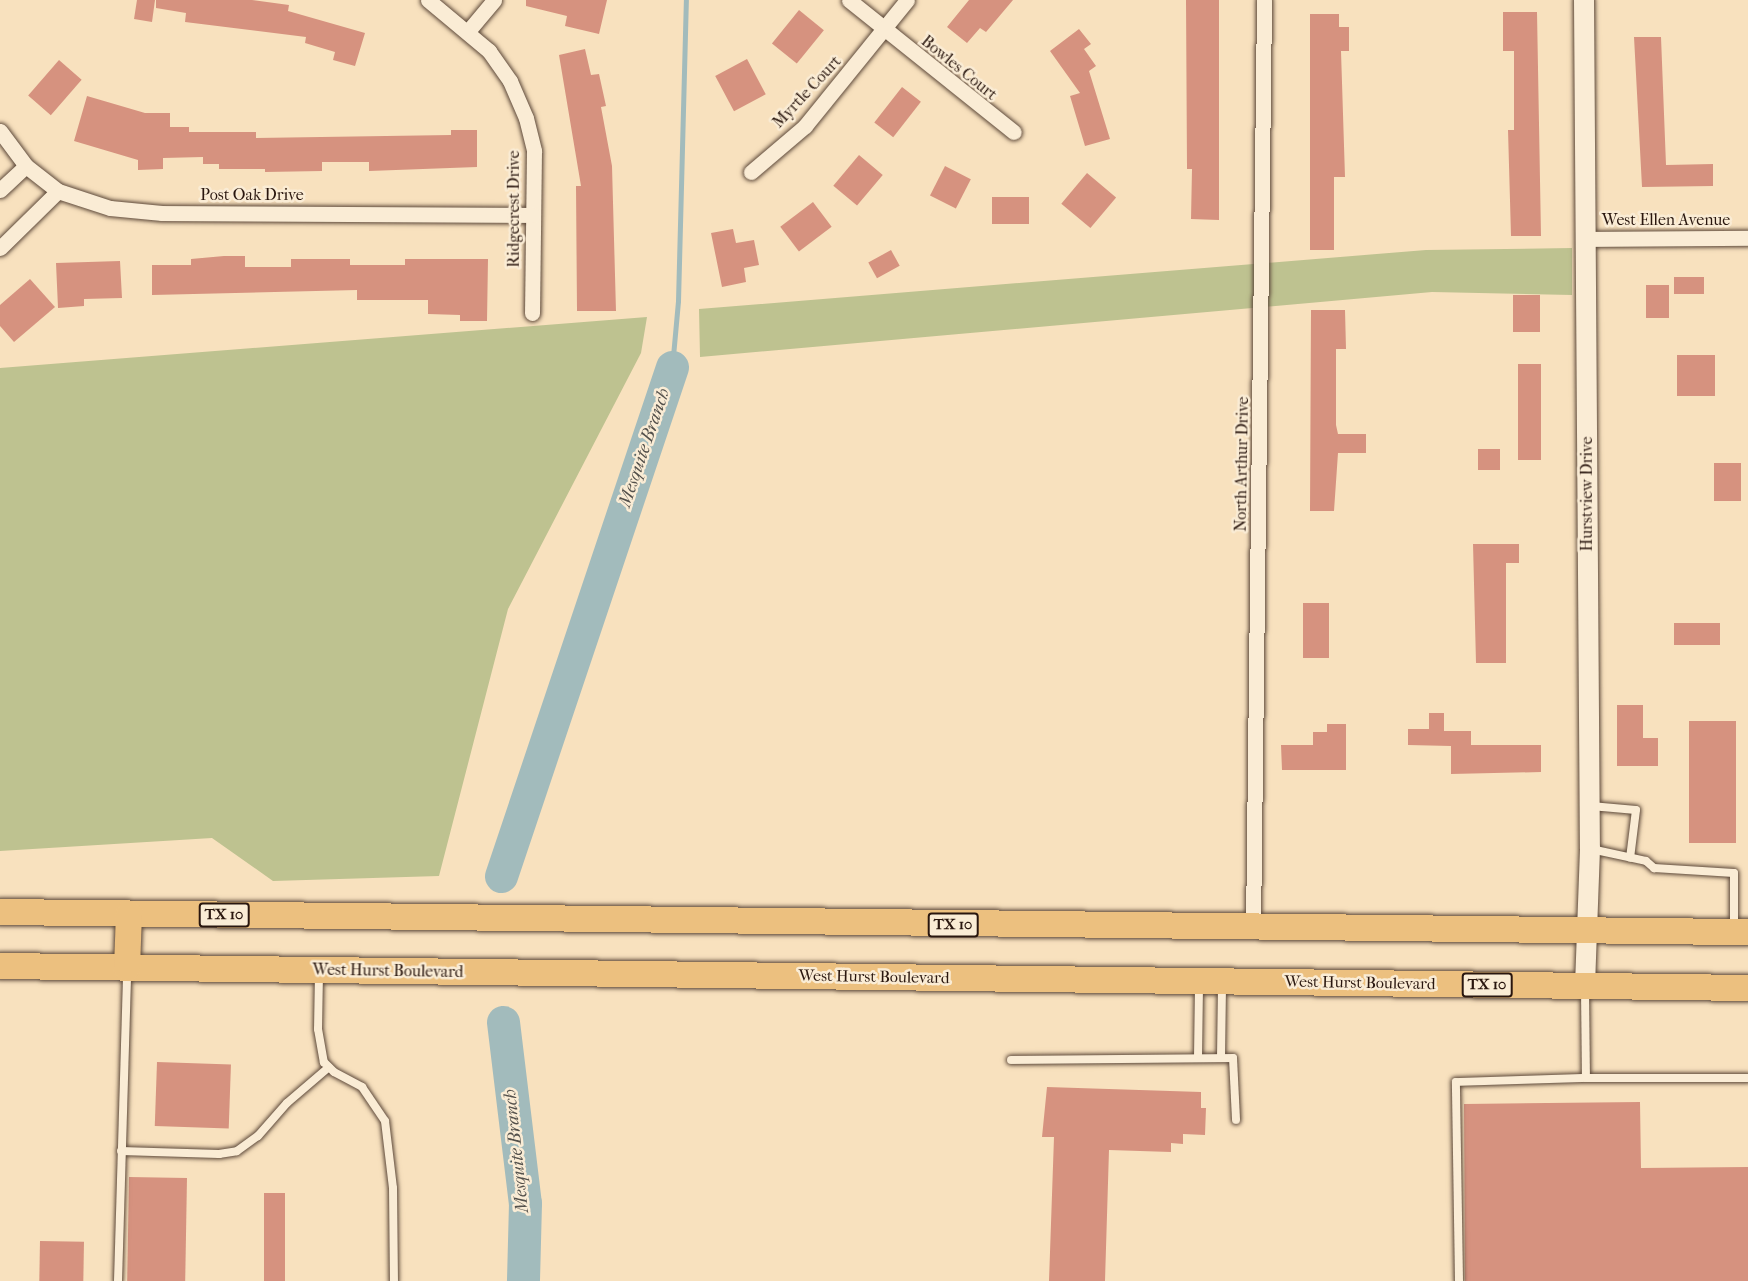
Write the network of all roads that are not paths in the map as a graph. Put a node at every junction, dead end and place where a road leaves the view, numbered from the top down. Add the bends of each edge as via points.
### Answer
1 (428, 0) edge
2 (494, 0) edge
3 (849, 0) edge
4 (908, 0) edge
5 (1264, 0) edge
6 (1584, 0) edge
7 (469, 30) junction
8 (884, 31) junction
9 (0, 130) edge
10 (1014, 132) dead end
11 (26, 166) junction
12 (751, 172) dead end
13 (0, 190) edge
14 (58, 191) junction
15 (533, 215) junction
16 (1748, 238) edge
17 (1585, 239) junction
18 (0, 248) edge
19 (532, 313) dead end
20 (1589, 806) junction
21 (1590, 849) junction
22 (1630, 858) junction
23 (0, 912) edge
24 (129, 914) junction
25 (1253, 929) junction
26 (1586, 932) junction
27 (1741, 932) edge
28 (0, 966) edge
29 (128, 968) junction
30 (319, 970) junction
31 (1211, 981) junction
32 (1585, 988) junction
33 (1748, 988) edge
34 (1198, 1058) junction
35 (1221, 1058) junction
36 (1011, 1060) dead end
37 (329, 1067) junction
38 (1587, 1078) junction
39 (1748, 1078) edge
40 (1236, 1120) dead end
41 (121, 1151) junction
42 (118, 1281) edge
43 (394, 1281) edge
44 (1459, 1281) edge

1 - 7 street, Ridgecrest Drive
2 - 7 street
3 - 8 street, Bowles Court
4 - 8 street, Myrtle Court
5 - 25 street, North Arthur Drive
6 - 17 street, Hurstview Drive
7 - 15 street, Ridgecrest Drive via 510,81 526,118 534,151
8 - 10 street, Bowles Court
8 - 12 street, Myrtle Court via 805,126
9 - 11 street, Post Oak Drive
11 - 13 street
11 - 14 street, Post Oak Drive
14 - 15 street, Post Oak Drive via 110,208 162,213
14 - 18 street
15 - 19 street, Ridgecrest Drive
16 - 17 street, West Ellen Avenue
17 - 20 street, Hurstview Drive
20 - 21 street, Hurstview Drive
20 - 22 lane via 1636,810
21 - 22 lane
21 - 26 street, Hurstview Drive
22 - 27 lane via 1646,861 1654,868 1734,873
23 - 24 main road, TX 10
24 - 25 main road, TX 10
24 - 29 main road
25 - 26 main road, TX 10
26 - 27 main road, TX 10
26 - 32 street, Hurstview Drive
28 - 29 main road, West Hurst Boulevard / TX 10
29 - 30 main road, West Hurst Boulevard / TX 10
29 - 41 lane
30 - 31 main road, West Hurst Boulevard / TX 10
30 - 37 lane via 318,1029
31 - 32 main road, West Hurst Boulevard / TX 10
31 - 34 lane
31 - 35 lane
32 - 33 main road, West Hurst Boulevard / TX 10
32 - 38 lane
34 - 35 lane
34 - 36 lane
35 - 40 lane via 1233,1058
37 - 41 lane via 287,1103 258,1136 237,1151
37 - 43 lane via 362,1087 385,1121 393,1188
38 - 39 lane
38 - 44 lane via 1456,1082
41 - 42 lane

